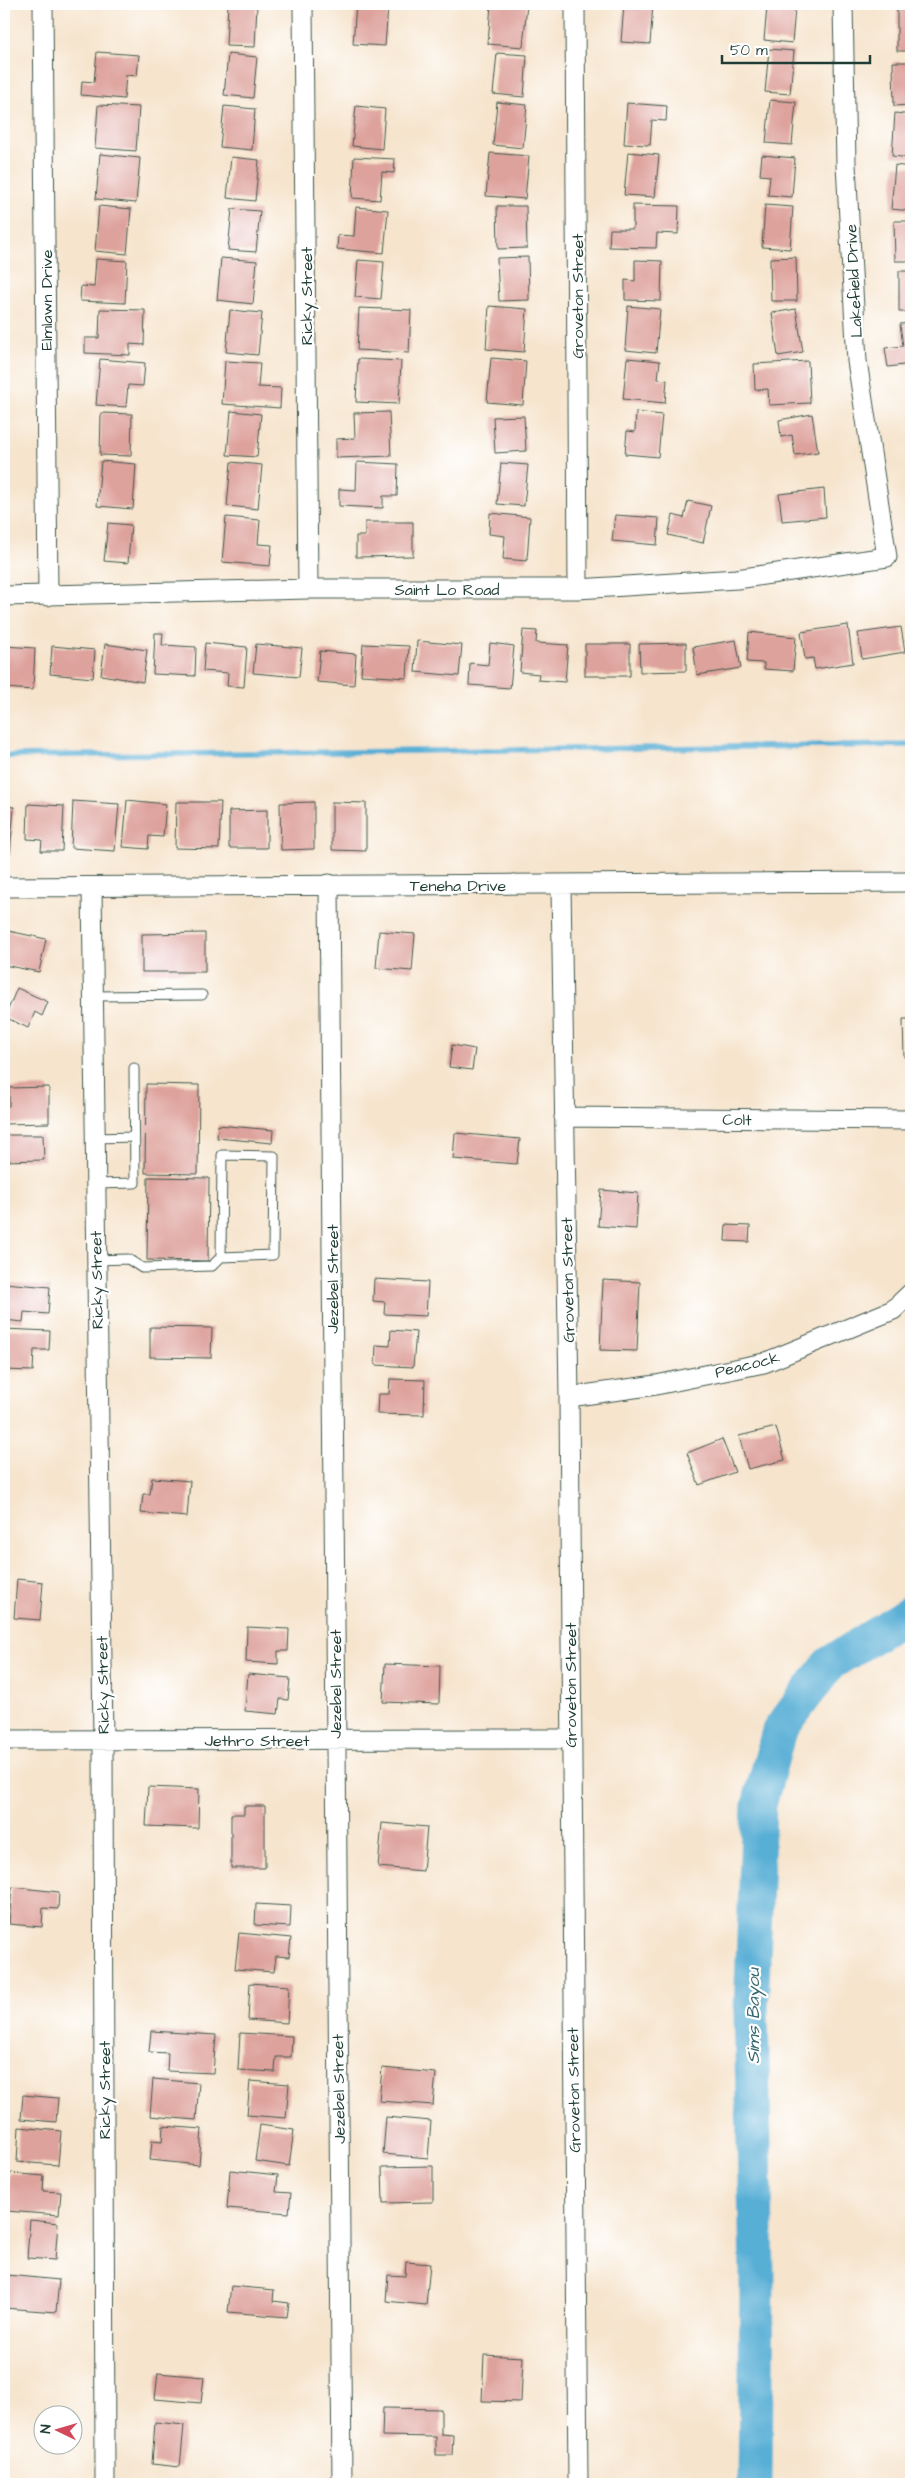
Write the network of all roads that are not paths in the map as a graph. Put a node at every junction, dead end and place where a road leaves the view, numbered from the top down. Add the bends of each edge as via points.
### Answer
1 (43, 4) edge
2 (303, 4) edge
3 (575, 4) edge
4 (843, 4) edge
5 (887, 557) joint
6 (308, 589) junction
7 (578, 589) junction
8 (4, 596) edge
9 (48, 596) junction
10 (911, 882) edge
11 (329, 884) junction
12 (561, 885) junction
13 (4, 887) edge
14 (92, 887) junction
15 (202, 995) dead end
16 (93, 996) junction
17 (134, 1068) dead end
18 (564, 1117) junction
19 (911, 1120) edge
20 (134, 1137) junction
21 (94, 1138) junction
22 (95, 1184) junction
23 (221, 1257) junction
24 (95, 1260) junction
25 (911, 1293) edge
26 (569, 1397) junction
27 (570, 1738) junction
28 (103, 1739) junction
29 (4, 1740) edge
30 (335, 1740) junction
31 (105, 2484) edge
32 (342, 2484) edge
33 (578, 2484) edge

1 - 9 street, Elmlawn Drive
2 - 6 street, Ricky Street
3 - 7 street, Groveton Street
4 - 5 street, Lakefield Drive via 846,165 857,361
5 - 7 street, Saint Lo Road via 738,579
6 - 7 street, Saint Lo Road
6 - 9 street, Saint Lo Road
8 - 9 street, Saint Lo Road
10 - 12 street, Teneha Drive
11 - 12 street, Teneha Drive
11 - 14 street, Teneha Drive
11 - 30 street, Jezebel Street
12 - 18 street, Groveton Street
13 - 14 street, Teneha Drive
14 - 16 street, Ricky Street
15 - 16 lane
16 - 21 street, Ricky Street
17 - 20 lane
18 - 19 street, Colt
18 - 26 street, Groveton Street
20 - 21 lane
20 - 22 lane via 134,1183
21 - 22 street, Ricky Street
22 - 24 street, Ricky Street
23 - 23 lane via 273,1255 274,1156 222,1155
23 - 24 lane via 212,1266 142,1268 128,1259
24 - 28 street, Ricky Street
25 - 26 street, Peacock via 893,1310 764,1362 656,1385
26 - 27 street, Groveton Street
27 - 30 street, Jethro Street
27 - 33 street, Groveton Street
28 - 29 street, Jethro Street
28 - 30 street, Jethro Street
28 - 31 street, Ricky Street
30 - 32 street, Jezebel Street

